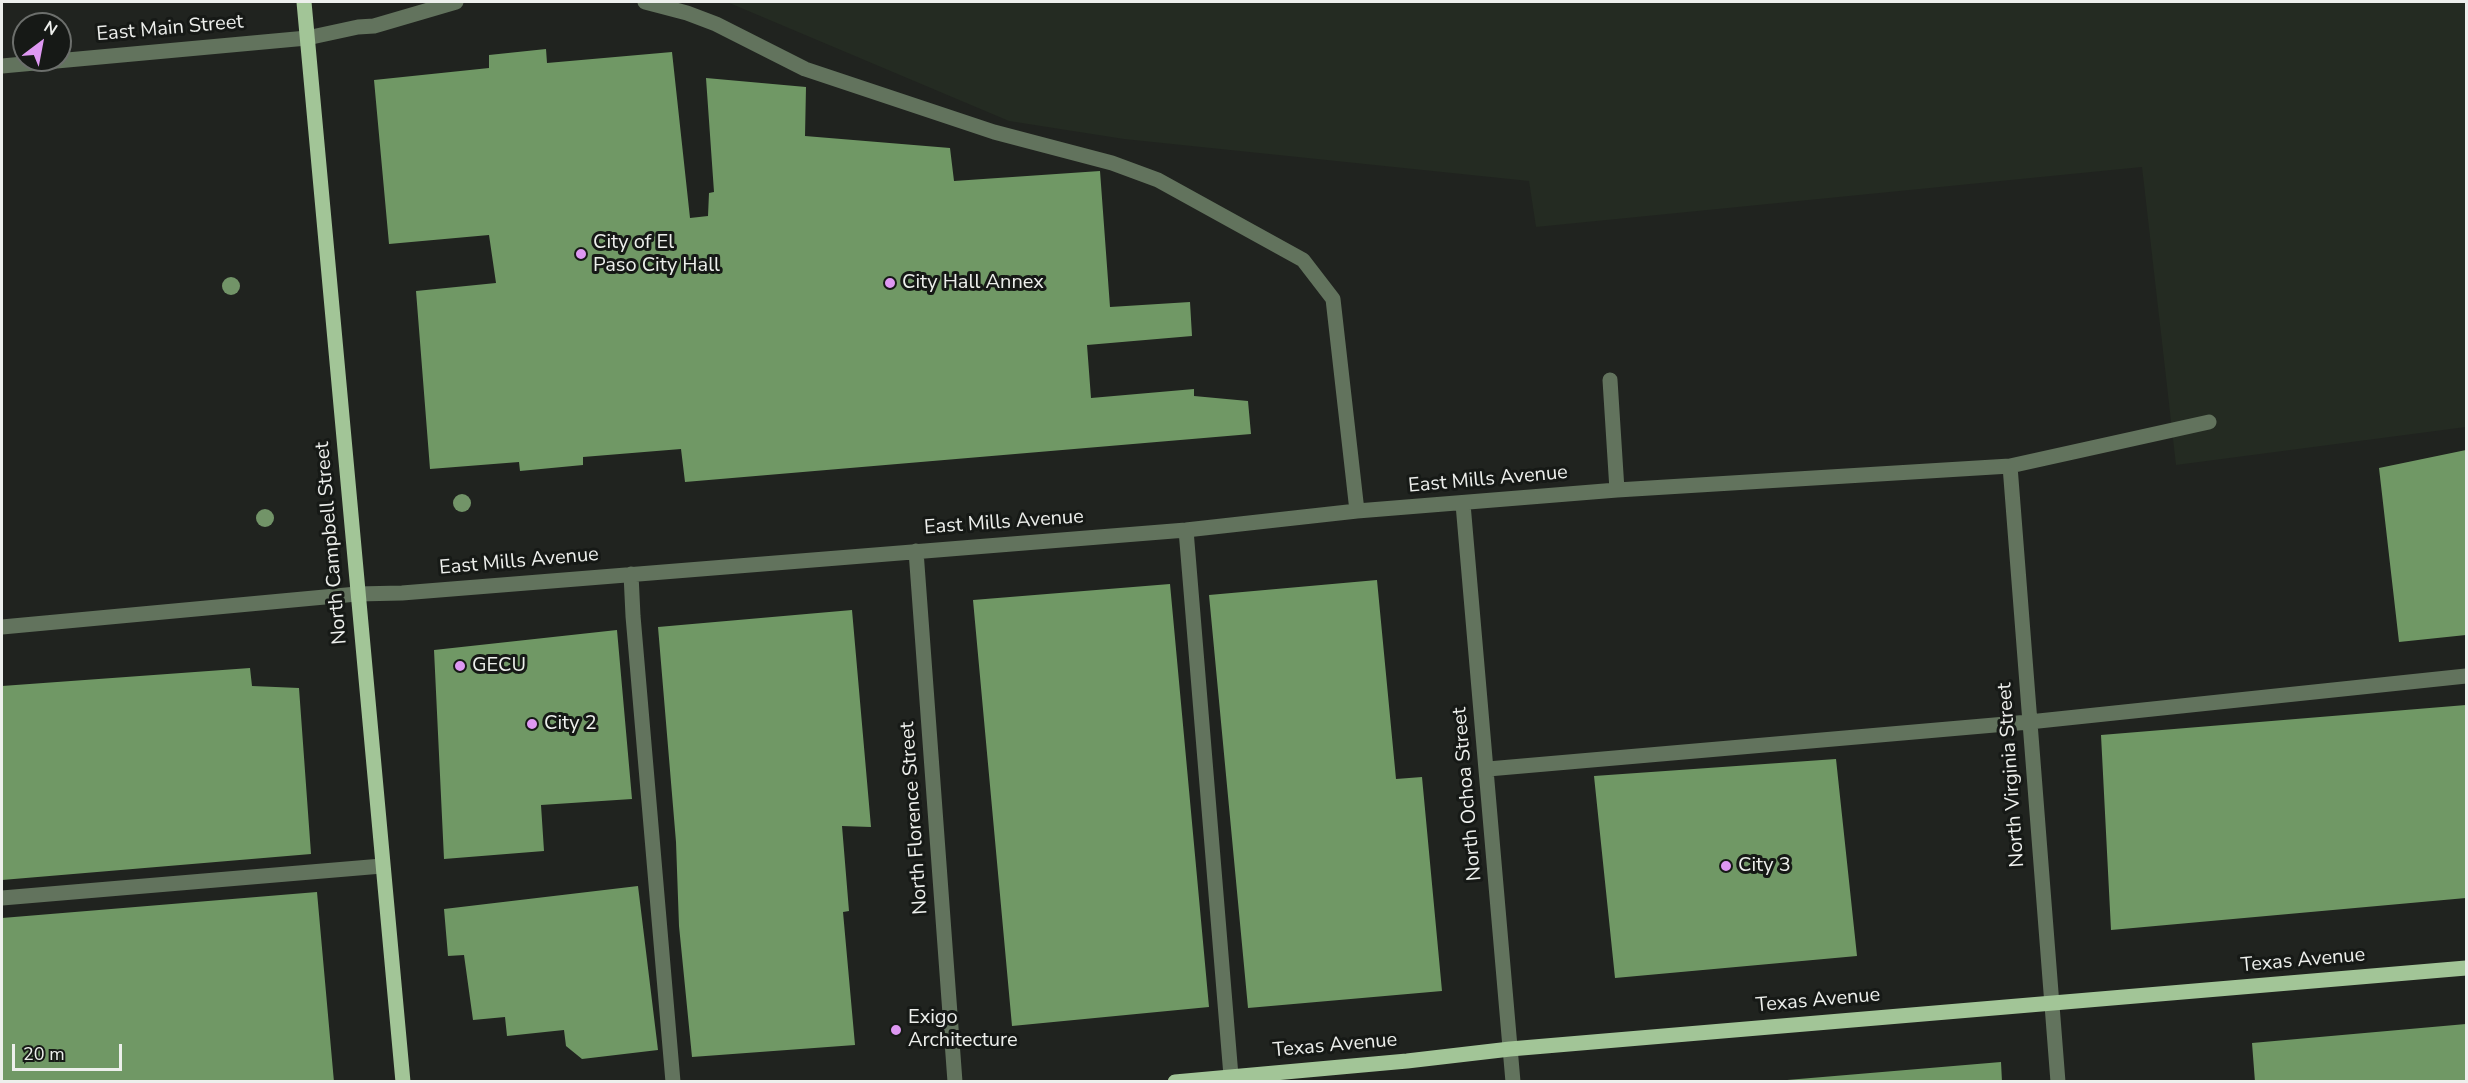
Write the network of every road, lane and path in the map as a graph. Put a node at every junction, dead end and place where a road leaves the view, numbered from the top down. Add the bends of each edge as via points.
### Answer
1 (303, 2) edge
2 (456, 2) edge
3 (645, 2) edge
4 (307, 38) junction
5 (2, 66) edge
6 (1610, 380) dead end
7 (2209, 422) dead end
8 (2010, 466) junction
9 (1617, 490) junction
10 (1463, 504) junction
11 (1357, 511) junction
12 (1186, 530) junction
13 (916, 551) junction
14 (631, 574) junction
15 (357, 594) junction
16 (2, 627) edge
17 (2466, 676) edge
18 (2030, 722) junction
19 (1488, 769) junction
20 (382, 866) junction
21 (2, 898) edge
22 (2466, 968) edge
23 (2050, 1002) junction
24 (1510, 1049) junction
25 (1231, 1076) junction
26 (403, 1082) edge
27 (673, 1082) edge
28 (955, 1082) edge
29 (1175, 1082) edge
30 (1513, 1082) edge
31 (2058, 1082) edge

1 - 4 main road, North Campbell Street
2 - 4 street, East Main Street via 374,26
3 - 11 street via 716,24 805,69 984,129 1158,180 1303,260 1333,299
4 - 5 street, East Main Street
4 - 15 main road, North Campbell Street
6 - 9 street
7 - 8 street, East Mills Avenue
8 - 9 street, East Mills Avenue
8 - 18 street, North Virginia Street
9 - 10 street, East Mills Avenue
10 - 11 street, East Mills Avenue
10 - 19 street, North Ochoa Street
11 - 12 street, East Mills Avenue
12 - 13 street, East Mills Avenue
12 - 25 street
13 - 14 street, East Mills Avenue
13 - 28 street, North Florence Street
14 - 15 street, East Mills Avenue
14 - 27 street
15 - 16 street, East Mills Avenue
15 - 20 main road, North Campbell Street
17 - 18 street
18 - 19 street
18 - 23 street, North Virginia Street
19 - 24 street, North Ochoa Street
20 - 21 street
20 - 26 main road, North Campbell Street
22 - 23 main road, Texas Avenue
23 - 24 main road, Texas Avenue
23 - 31 street, North Virginia Street
24 - 25 main road, Texas Avenue
24 - 30 street, North Ochoa Street
25 - 29 main road, Texas Avenue

